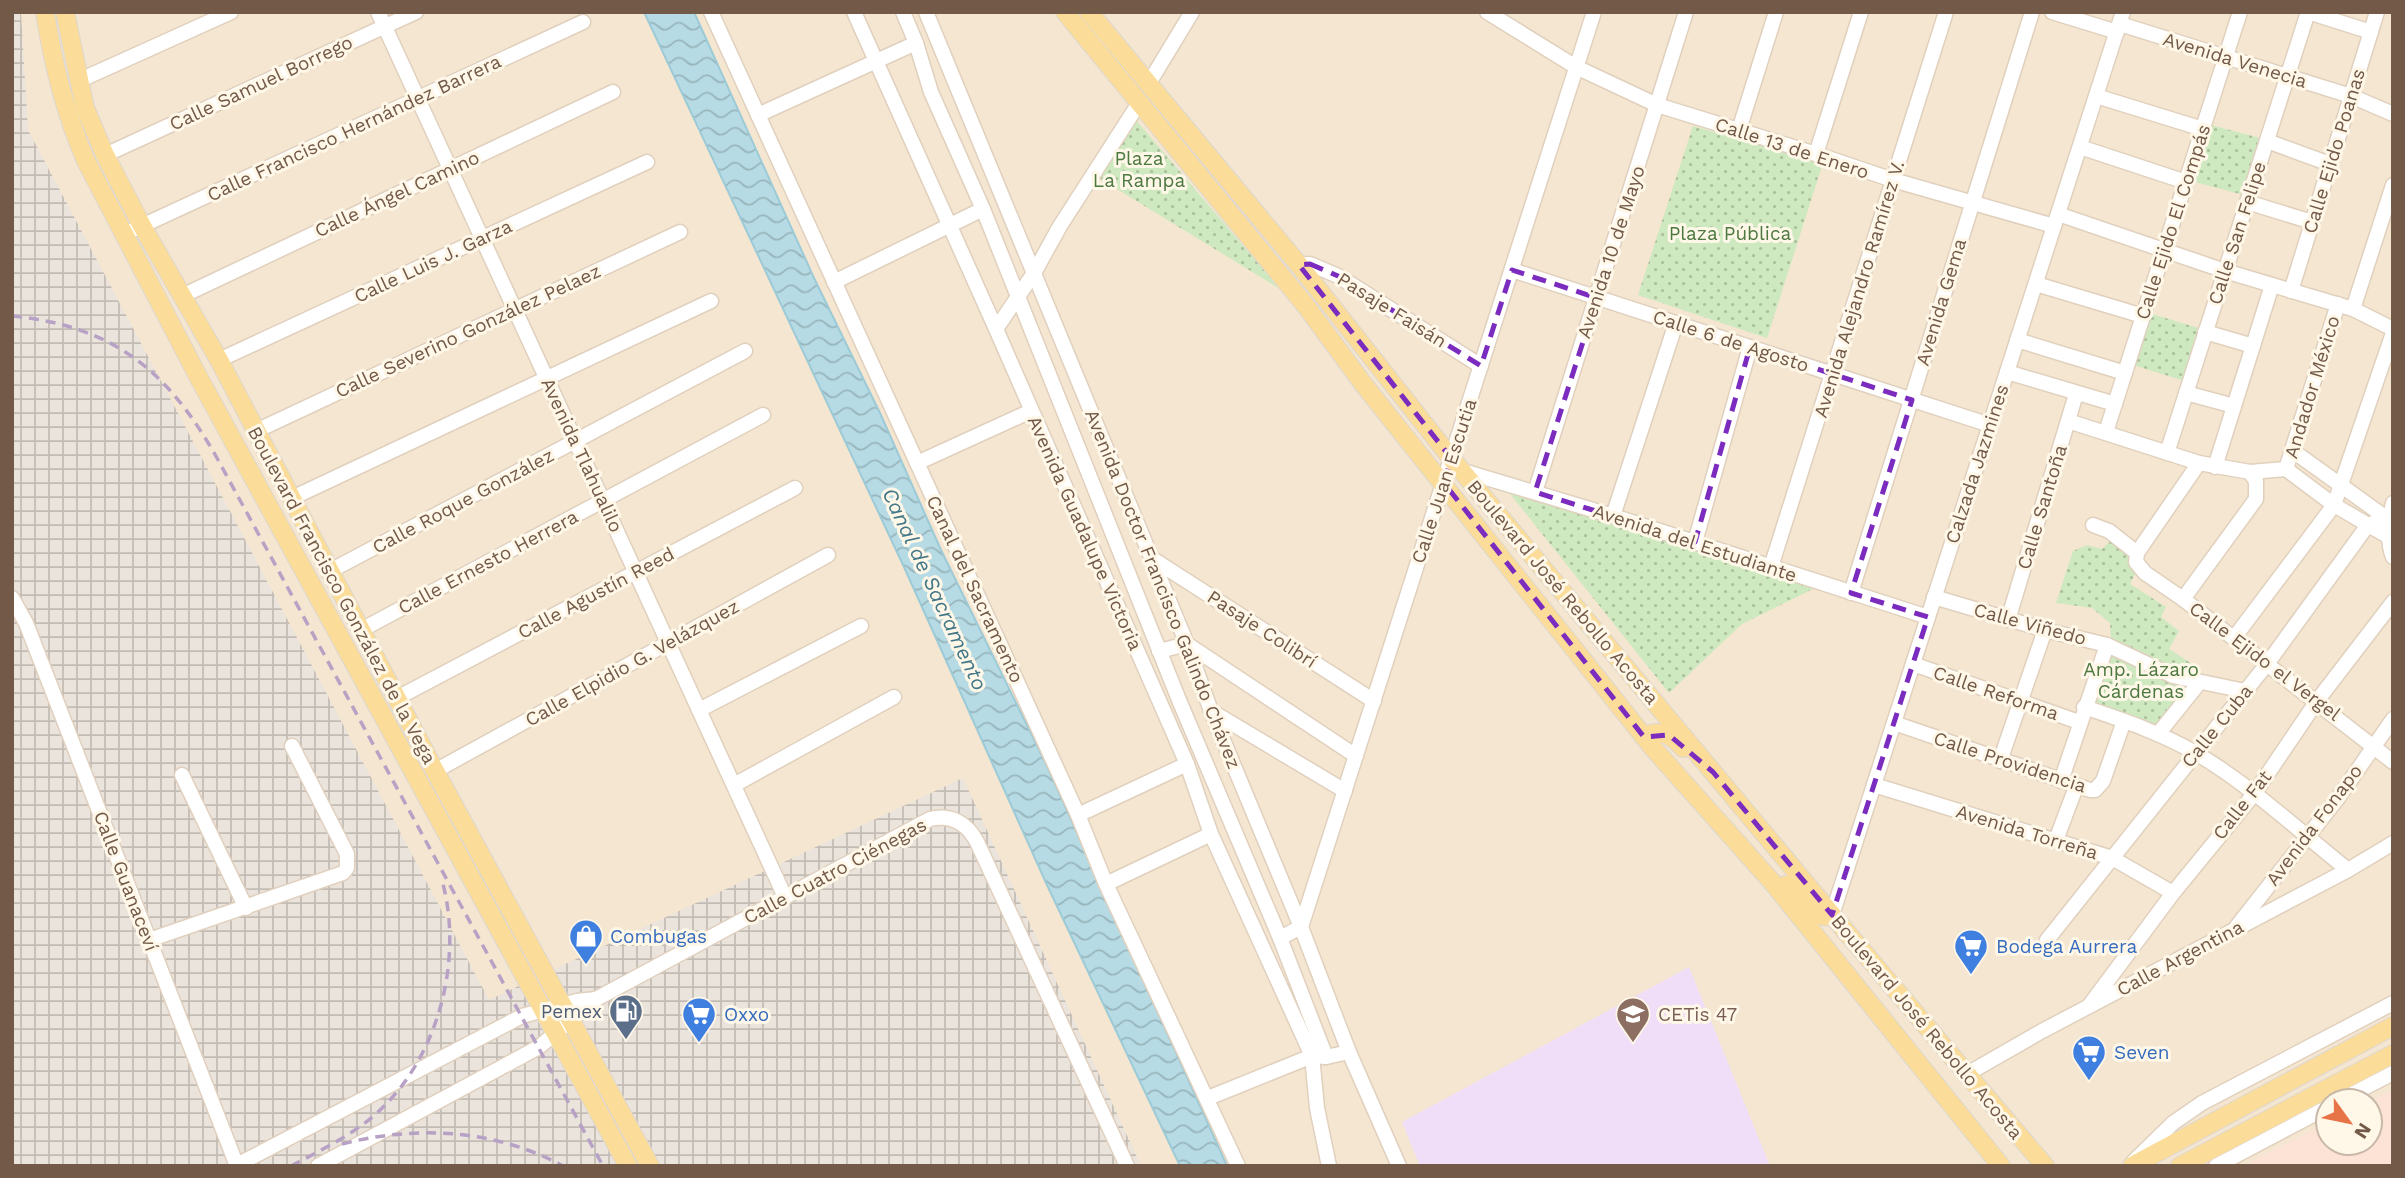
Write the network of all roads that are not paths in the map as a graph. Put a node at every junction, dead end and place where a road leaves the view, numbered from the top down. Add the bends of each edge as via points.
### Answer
1 (45, 12) edge
2 (65, 12) edge
3 (230, 12) edge
4 (378, 12) edge
5 (416, 12) edge
6 (711, 12) edge
7 (854, 12) edge
8 (903, 12) edge
9 (926, 12) edge
10 (1065, 12) edge
11 (1089, 12) edge
12 (1192, 12) edge
13 (1487, 12) edge
14 (1594, 12) edge
15 (1686, 12) edge
16 (1776, 12) edge
17 (1861, 12) edge
18 (1946, 12) edge
19 (2032, 12) edge
20 (2052, 12) edge
21 (2240, 12) edge
22 (2308, 12) edge
23 (2377, 12) edge
24 (583, 22) dead end
25 (2120, 23) edge
26 (385, 27) junction
27 (1077, 27) junction
28 (2371, 32) junction
29 (916, 43) junction
30 (2226, 57) junction
31 (875, 61) junction
32 (1576, 68) junction
33 (2287, 76) junction
34 (78, 81) junction
35 (1149, 83) junction
36 (613, 92) dead end
37 (931, 92) junction
38 (959, 93) junction
39 (2096, 96) junction
40 (2351, 96) junction
41 (418, 99) junction
42 (1139, 103) junction
43 (1657, 105) junction
44 (2393, 114) edge
45 (758, 115) junction
46 (2203, 129) junction
47 (1739, 130) junction
48 (2267, 141) junction
49 (2080, 147) junction
50 (1816, 154) junction
51 (105, 155) junction
52 (647, 162) dead end
53 (2330, 164) junction
54 (450, 169) junction
55 (1893, 180) junction
56 (2186, 182) junction
57 (2393, 185) edge
58 (1972, 202) junction
59 (2247, 202) junction
60 (983, 209) junction
61 (2056, 220) junction
62 (2312, 222) junction
63 (142, 226) junction
64 (948, 226) junction
65 (680, 232) dead end
66 (125, 234) junction
67 (482, 239) junction
68 (2164, 251) junction
69 (1299, 265) junction
70 (1512, 270) junction
71 (2225, 271) junction
72 (1034, 273) junction
73 (834, 282) junction
74 (2036, 284) junction
75 (2272, 285) junction
76 (2291, 290) junction
77 (182, 296) junction
78 (1017, 296) junction
79 (1597, 298) junction
80 (711, 301) dead end
81 (2338, 304) junction
82 (515, 309) junction
83 (2354, 309) junction
84 (2143, 316) junction
85 (1676, 323) junction
86 (996, 329) junction
87 (2393, 331) edge
88 (2206, 332) junction
89 (2017, 340) junction
90 (2253, 346) junction
91 (1750, 347) junction
92 (745, 351) dead end
93 (219, 360) junction
94 (1481, 366) junction
95 (2007, 372) junction
96 (2126, 373) junction
97 (1832, 374) junction
98 (547, 379) junction
99 (2186, 393) junction
100 (2076, 394) junction
101 (1912, 400) junction
102 (2115, 404) junction
103 (2234, 406) junction
104 (1031, 411) junction
105 (763, 415) dead end
106 (2068, 421) junction
107 (1990, 425) junction
108 (256, 431) junction
109 (2106, 432) junction
110 (576, 442) junction
111 (2293, 451) junction
112 (2166, 453) junction
113 (917, 463) junction
114 (2199, 463) junction
115 (1457, 465) junction
116 (2215, 467) junction
117 (2286, 469) junction
118 (2250, 472) junction
119 (1444, 483) junction
120 (2341, 486) junction
121 (795, 488) dead end
122 (1535, 492) junction
123 (292, 498) junction
124 (603, 500) junction
125 (2393, 503) edge
126 (2334, 505) junction
127 (1613, 516) junction
128 (2391, 521) edge
129 (2093, 525) dead end
130 (2370, 526) junction
131 (2389, 537) junction
132 (1695, 542) junction
133 (828, 555) dead end
134 (2393, 557) edge
135 (1151, 558) junction
136 (2136, 558) junction
137 (1771, 567) junction
138 (330, 571) junction
139 (636, 572) junction
140 (1851, 593) junction
141 (1934, 597) junction
142 (12, 598) edge
143 (2183, 599) junction
144 (2393, 602) edge
145 (1928, 617) junction
146 (2008, 620) junction
147 (861, 626) dead end
148 (361, 630) junction
149 (2045, 630) junction
150 (2234, 638) junction
151 (668, 643) junction
152 (1187, 644) junction
153 (2106, 645) junction
154 (1159, 651) junction
155 (1913, 664) junction
156 (2267, 664) junction
157 (2199, 682) junction
158 (2245, 691) junction
159 (894, 697) dead end
160 (397, 698) junction
161 (1374, 701) junction
162 (2318, 701) junction
163 (2022, 702) junction
164 (2084, 707) junction
165 (699, 710) junction
166 (1211, 711) junction
167 (2393, 719) edge
168 (2124, 721) junction
169 (2079, 722) junction
170 (1894, 723) junction
171 (2158, 734) junction
172 (1644, 737) junction
173 (2373, 745) junction
174 (292, 746) dead end
175 (2195, 753) junction
176 (1356, 756) junction
177 (2000, 761) junction
178 (2393, 762) edge
179 (1187, 764) junction
180 (435, 771) junction
181 (1713, 772) junction
182 (182, 775) dead end
183 (2061, 781) junction
184 (734, 785) junction
185 (1874, 785) junction
186 (2076, 787) junction
187 (1345, 791) junction
188 (2254, 794) junction
189 (1078, 815) junction
190 (1211, 834) junction
191 (2307, 837) junction
192 (2056, 840) junction
193 (2393, 844) edge
194 (2112, 858) junction
195 (2348, 870) junction
196 (1773, 883) junction
197 (1106, 884) junction
198 (2173, 893) junction
199 (785, 897) junction
200 (246, 908) junction
201 (1832, 915) junction
202 (1301, 927) junction
203 (2234, 930) junction
204 (1280, 938) junction
205 (149, 940) junction
206 (2047, 940) dead end
207 (2393, 1003) edge
208 (2089, 1006) junction
209 (542, 1010) junction
210 (567, 1013) junction
211 (2393, 1026) edge
212 (556, 1034) junction
213 (1349, 1052) junction
214 (2393, 1054) edge
215 (1319, 1056) junction
216 (2393, 1073) edge
217 (1967, 1074) junction
218 (2366, 1087) edge
219 (1208, 1098) junction
220 (2314, 1114) edge
221 (236, 1165) edge
222 (318, 1166) edge
223 (628, 1166) edge
224 (650, 1166) edge
225 (1127, 1166) edge
226 (1238, 1166) edge
227 (1329, 1166) edge
228 (1399, 1166) edge
229 (2001, 1166) edge
230 (2046, 1166) edge
231 (2130, 1166) edge
232 (2180, 1166) edge
233 (2216, 1166) edge

1 - 66 main road, Boulevard Francisco González de la Vega via 71,127
2 - 34 main road, Boulevard Francisco González de la Vega
3 - 34 street
4 - 26 street, Avenida Tlahualilo
5 - 26 street, Calle Samuel Borrego
6 - 45 street, Canal del Sacramento
7 - 31 street, Avenida Guadalupe Victoria
8 - 29 street, Avenida Doctor Francisco Galindo Chávez
9 - 38 street, Avenida Doctor Francisco Galindo Chávez
10 - 27 main road, Boulevard José Rebollo Acosta
11 - 35 main road, Boulevard José Rebollo Acosta
12 - 35 street
13 - 32 street, Calle 13 de Enero
14 - 32 street, Calle Juan Escutia
15 - 43 street, Avenida 10 de Mayo
16 - 47 street
17 - 50 street
18 - 55 street, Avenida Alejandro Ramírez V.
19 - 58 street, Avenida Gema
20 - 25 street, Avenida Venecia
21 - 30 street, Calle Ejido El Compás
22 - 28 street
22 - 33 street, Calle San Felipe
23 - 28 street, Calle Ejido Poanas
24 - 41 street, Calle Francisco Hernández Barrera
25 - 30 street, Avenida Venecia
25 - 39 street, Calzada Jazmines
26 - 41 street, Avenida Tlahualilo
26 - 51 street, Calle Samuel Borrego
27 - 35 main road via 1092,37 1131,81
27 - 42 main road, Boulevard José Rebollo Acosta
28 - 40 street, Calle Ejido Poanas
29 - 31 street
29 - 37 street, Avenida Doctor Francisco Galindo Chávez
30 - 33 street, Avenida Venecia
30 - 46 street, Calle Ejido El Compás
31 - 45 street
31 - 64 street, Avenida Guadalupe Victoria
32 - 43 street, Calle 13 de Enero
32 - 70 street, Calle Juan Escutia
33 - 40 street, Avenida Venecia
33 - 48 street, Calle San Felipe
34 - 51 main road, Boulevard Francisco González de la Vega
35 - 69 main road, Boulevard José Rebollo Acosta
36 - 54 street, Calle Ángel Camino
37 - 38 street
37 - 60 street, Avenida Doctor Francisco Galindo Chávez
38 - 72 street, Avenida Doctor Francisco Galindo Chávez
39 - 46 street
39 - 49 street, Calzada Jazmines
40 - 44 street, Avenida Venecia
40 - 53 street, Calle Ejido Poanas
41 - 54 street, Avenida Tlahualilo
41 - 63 street, Calle Francisco Hernández Barrera
42 - 72 street
42 - 119 main road, Boulevard José Rebollo Acosta
43 - 47 street, Calle 13 de Enero
43 - 79 street, Avenida 10 de Mayo
45 - 73 street, Canal del Sacramento
46 - 56 street, Calle Ejido El Compás
47 - 50 street, Calle 13 de Enero
48 - 53 street
48 - 59 street, Calle San Felipe
49 - 56 street
49 - 61 street, Calzada Jazmines
50 - 55 street, Calle 13 de Enero
51 - 63 main road, Boulevard Francisco González de la Vega
52 - 67 street, Calle Luis J. Garza
53 - 62 street, Calle Ejido Poanas
54 - 67 street, Avenida Tlahualilo
54 - 77 street, Calle Ángel Camino
55 - 58 street, Calle 13 de Enero
55 - 97 street, Avenida Alejandro Ramírez V.
56 - 68 street, Calle Ejido El Compás
57 - 83 street, Andador México
58 - 61 street, Calle 13 de Enero
58 - 101 street, Avenida Gema
59 - 62 street
59 - 71 street, Calle San Felipe
60 - 64 street
60 - 78 street, Avenida Doctor Francisco Galindo Chávez
61 - 68 street, Calle 13 de Enero
61 - 74 street, Calzada Jazmines
62 - 76 street, Calle Ejido Poanas
63 - 66 street, Calle Francisco Hernández Barrera
63 - 77 main road, Boulevard Francisco González de la Vega
64 - 73 street
64 - 86 street, Avenida Guadalupe Victoria
65 - 82 street, Calle Severino González Pelaez
66 - 209 main road, Boulevard Francisco González de la Vega
67 - 82 street, Avenida Tlahualilo
67 - 93 street, Calle Luis J. Garza
68 - 71 street, Calle 13 de Enero
68 - 84 street, Calle Ejido El Compás
69 - 94 street, Pasaje Faisán via 1310,264 1338,276
69 - 115 main road, Boulevard José Rebollo Acosta
70 - 79 street, Calle 6 de Agosto
70 - 94 street, Calle Juan Escutia
71 - 75 street, Calle 13 de Enero
71 - 88 street, Calle San Felipe
72 - 78 street
72 - 135 street, Avenida Doctor Francisco Galindo Chávez
73 - 113 street, Canal del Sacramento
74 - 84 street
74 - 89 street, Calzada Jazmines
75 - 76 street, Calle 13 de Enero
75 - 90 street
76 - 81 street, Calle 13 de Enero
77 - 93 main road, Boulevard Francisco González de la Vega
78 - 86 street
78 - 154 street, Avenida Doctor Francisco Galindo Chávez
79 - 85 street, Calle 6 de Agosto
79 - 122 street, Avenida 10 de Mayo
80 - 98 street
81 - 83 street, Calle 13 de Enero
81 - 111 street, Andador México
82 - 98 street, Avenida Tlahualilo
82 - 108 street, Calle Severino González Pelaez
83 - 87 street, Calle 13 de Enero
84 - 96 street, Calle Ejido El Compás
85 - 91 street, Calle 6 de Agosto
85 - 127 street
86 - 104 street, Avenida Guadalupe Victoria
87 - 120 street
88 - 90 street
88 - 99 street, Calle San Felipe
89 - 95 street, Calzada Jazmines
89 - 96 street
90 - 103 street
91 - 97 street, Calle 6 de Agosto
91 - 132 street
92 - 110 street, Calle Roque González
93 - 108 main road, Boulevard Francisco González de la Vega
94 - 115 street, Calle Juan Escutia
95 - 100 street
95 - 107 street, Calzada Jazmines
96 - 102 street, Calle Ejido El Compás
97 - 101 street, Calle 6 de Agosto
97 - 137 street, Avenida Alejandro Ramírez V.
98 - 110 street, Avenida Tlahualilo
98 - 123 street
99 - 103 street
99 - 112 street, Calle San Felipe
100 - 102 street
100 - 106 street, Calle Santoña
101 - 107 street, Calle 6 de Agosto
101 - 140 street, Avenida Gema
102 - 109 street, Calle Ejido El Compás
103 - 116 street
104 - 113 street
104 - 179 street, Avenida Guadalupe Victoria
105 - 124 street, Calle Ernesto Herrera
106 - 109 street
106 - 146 street, Calle Santoña
107 - 141 street, Calzada Jazmines
108 - 123 main road, Boulevard Francisco González de la Vega
109 - 112 street
110 - 124 street, Avenida Tlahualilo
110 - 138 street, Calle Roque González
111 - 117 street, Andador México
111 - 120 street
112 - 114 street
113 - 189 street, Canal del Sacramento
114 - 116 street
114 - 136 street
115 - 119 street, Calle Juan Escutia
115 - 122 street, Avenida del Estudiante
115 - 181 main road, Boulevard José Rebollo Acosta
116 - 118 street
117 - 118 street
117 - 126 street
118 - 143 street via 2256,481 2256,499
119 - 161 street, Calle Juan Escutia
119 - 172 main road, Boulevard José Rebollo Acosta
120 - 126 street
120 - 128 street
121 - 139 street, Calle Agustín Reed
122 - 127 street, Avenida del Estudiante
123 - 138 main road, Boulevard Francisco González de la Vega
124 - 139 street, Avenida Tlahualilo
124 - 148 street, Calle Ernesto Herrera
125 - 128 street
126 - 130 street
126 - 150 street
127 - 132 street, Avenida del Estudiante
128 - 130 street
128 - 131 street
129 - 136 street, Calle Ejido el Vergel via 2109,531
130 - 131 street
130 - 156 street, Calle Cuba
131 - 134 street
132 - 137 street, Avenida del Estudiante
133 - 151 street, Calle Elpidio G. Velázquez
135 - 152 street, Avenida Doctor Francisco Galindo Chávez
135 - 161 street, Pasaje Colibrí
136 - 143 street, Calle Ejido el Vergel via 2145,573
137 - 140 street, Avenida del Estudiante
138 - 148 main road, Boulevard Francisco González de la Vega
139 - 151 street, Avenida Tlahualilo
139 - 160 street, Calle Agustín Reed
140 - 145 street, Avenida del Estudiante
141 - 145 street, Calzada Jazmines
141 - 146 street, Calle Viñedo
142 - 205 street, Calle Guanaceví via 26,623
143 - 150 street, Calle Ejido el Vergel
144 - 162 street, Calle Fat
145 - 155 street, Calzada Jazmines
146 - 149 street, Calle Viñedo
147 - 165 street
148 - 160 main road, Boulevard Francisco González de la Vega
149 - 153 street, Calle Viñedo
149 - 163 street
150 - 156 street, Calle Ejido el Vergel
151 - 165 street, Avenida Tlahualilo
151 - 180 street, Calle Elpidio G. Velázquez
152 - 154 street
152 - 166 street, Avenida Doctor Francisco Galindo Chávez
152 - 176 street
153 - 157 street, Calle Viñedo via 2173,676
153 - 164 street
154 - 204 street, Avenida Doctor Francisco Galindo Chávez
155 - 163 street, Calle Reforma
155 - 170 street, Calzada Jazmines
156 - 158 street, Calle Cuba
156 - 162 street, Calle Ejido el Vergel
157 - 158 street, Calle Viñedo
157 - 171 street
158 - 175 street, Calle Cuba
159 - 184 street
160 - 180 main road, Boulevard Francisco González de la Vega
161 - 176 street, Calle Juan Escutia
162 - 173 street, Calle Ejido el Vergel
162 - 188 street, Calle Fat
163 - 169 street, Calle Reforma
163 - 177 street
164 - 168 street, Calle Reforma
164 - 169 street
165 - 184 street, Avenida Tlahualilo
166 - 187 street
166 - 202 street, Avenida Doctor Francisco Galindo Chávez
167 - 173 street, Avenida Fonapo
168 - 171 street, Calle Reforma
168 - 186 street, Calle Providencia via 2100,786 2095,790
169 - 183 street
170 - 177 street, Calle Providencia
170 - 185 street, Calzada Jazmines
171 - 175 street, Calle Reforma
172 - 181 main road via 1659,732 1669,735
172 - 196 main road, Boulevard José Rebollo Acosta
173 - 178 street, Calle Ejido el Vergel
173 - 191 street, Avenida Fonapo
174 - 200 street via 347,854 347,867 343,873
175 - 188 street, Calle Reforma
175 - 194 street, Calle Cuba
176 - 187 street, Calle Juan Escutia
177 - 183 street, Calle Providencia
179 - 189 street
179 - 190 street, Avenida Guadalupe Victoria
180 - 210 main road, Boulevard Francisco González de la Vega
181 - 201 main road, Boulevard José Rebollo Acosta
182 - 200 street
183 - 186 street, Calle Providencia
184 - 199 street, Avenida Tlahualilo
185 - 192 street, Avenida Torreña
185 - 201 street, Calzada Jazmines
186 - 192 street
187 - 202 street, Calle Juan Escutia
188 - 191 street, Calle Reforma
188 - 198 street, Calle Fat
189 - 197 street, Canal del Sacramento
190 - 197 street
190 - 215 street, Avenida Guadalupe Victoria
191 - 195 street, Calle Reforma
191 - 203 street, Avenida Fonapo
192 - 194 street, Avenida Torreña
193 - 195 street, Calle Argentina
194 - 198 street, Avenida Torreña
194 - 206 street, Calle Cuba
195 - 203 street, Calle Argentina
196 - 201 main road via 1788,886 1819,916
196 - 229 main road, Boulevard José Rebollo Acosta
197 - 219 street, Canal del Sacramento
198 - 208 street, Calle Fat
199 - 210 street, Calle Cuatro Ciénegas
199 - 225 street, Calle Cuatro Ciénegas via 930,819 949,818 964,825 977,842
200 - 205 street
201 - 217 main road, Boulevard José Rebollo Acosta
202 - 204 street
202 - 213 street, Avenida Doctor Francisco Galindo Chávez
203 - 208 street, Calle Argentina
204 - 215 street, Avenida Doctor Francisco Galindo Chávez
205 - 221 street, Calle Guanaceví
207 - 231 street via 2202,1103 2173,1122
208 - 217 street, Calle Argentina
209 - 210 street, Calle Cuatro Ciénegas
209 - 212 main road, Boulevard Francisco González de la Vega
209 - 221 street, Calle Cuatro Ciénegas via 522,1016
210 - 212 street, Calle Cuatro Ciénegas
210 - 224 main road, Boulevard Francisco González de la Vega
211 - 231 main road
212 - 222 street, Calle Cuatro Ciénegas
212 - 223 main road, Boulevard Francisco González de la Vega
213 - 215 street
213 - 228 street, Avenida Doctor Francisco Galindo Chávez
214 - 232 main road
215 - 219 street
215 - 227 street via 1317,1108
216 - 218 street
217 - 230 main road, Boulevard José Rebollo Acosta
219 - 226 street, Canal del Sacramento
220 - 233 street

